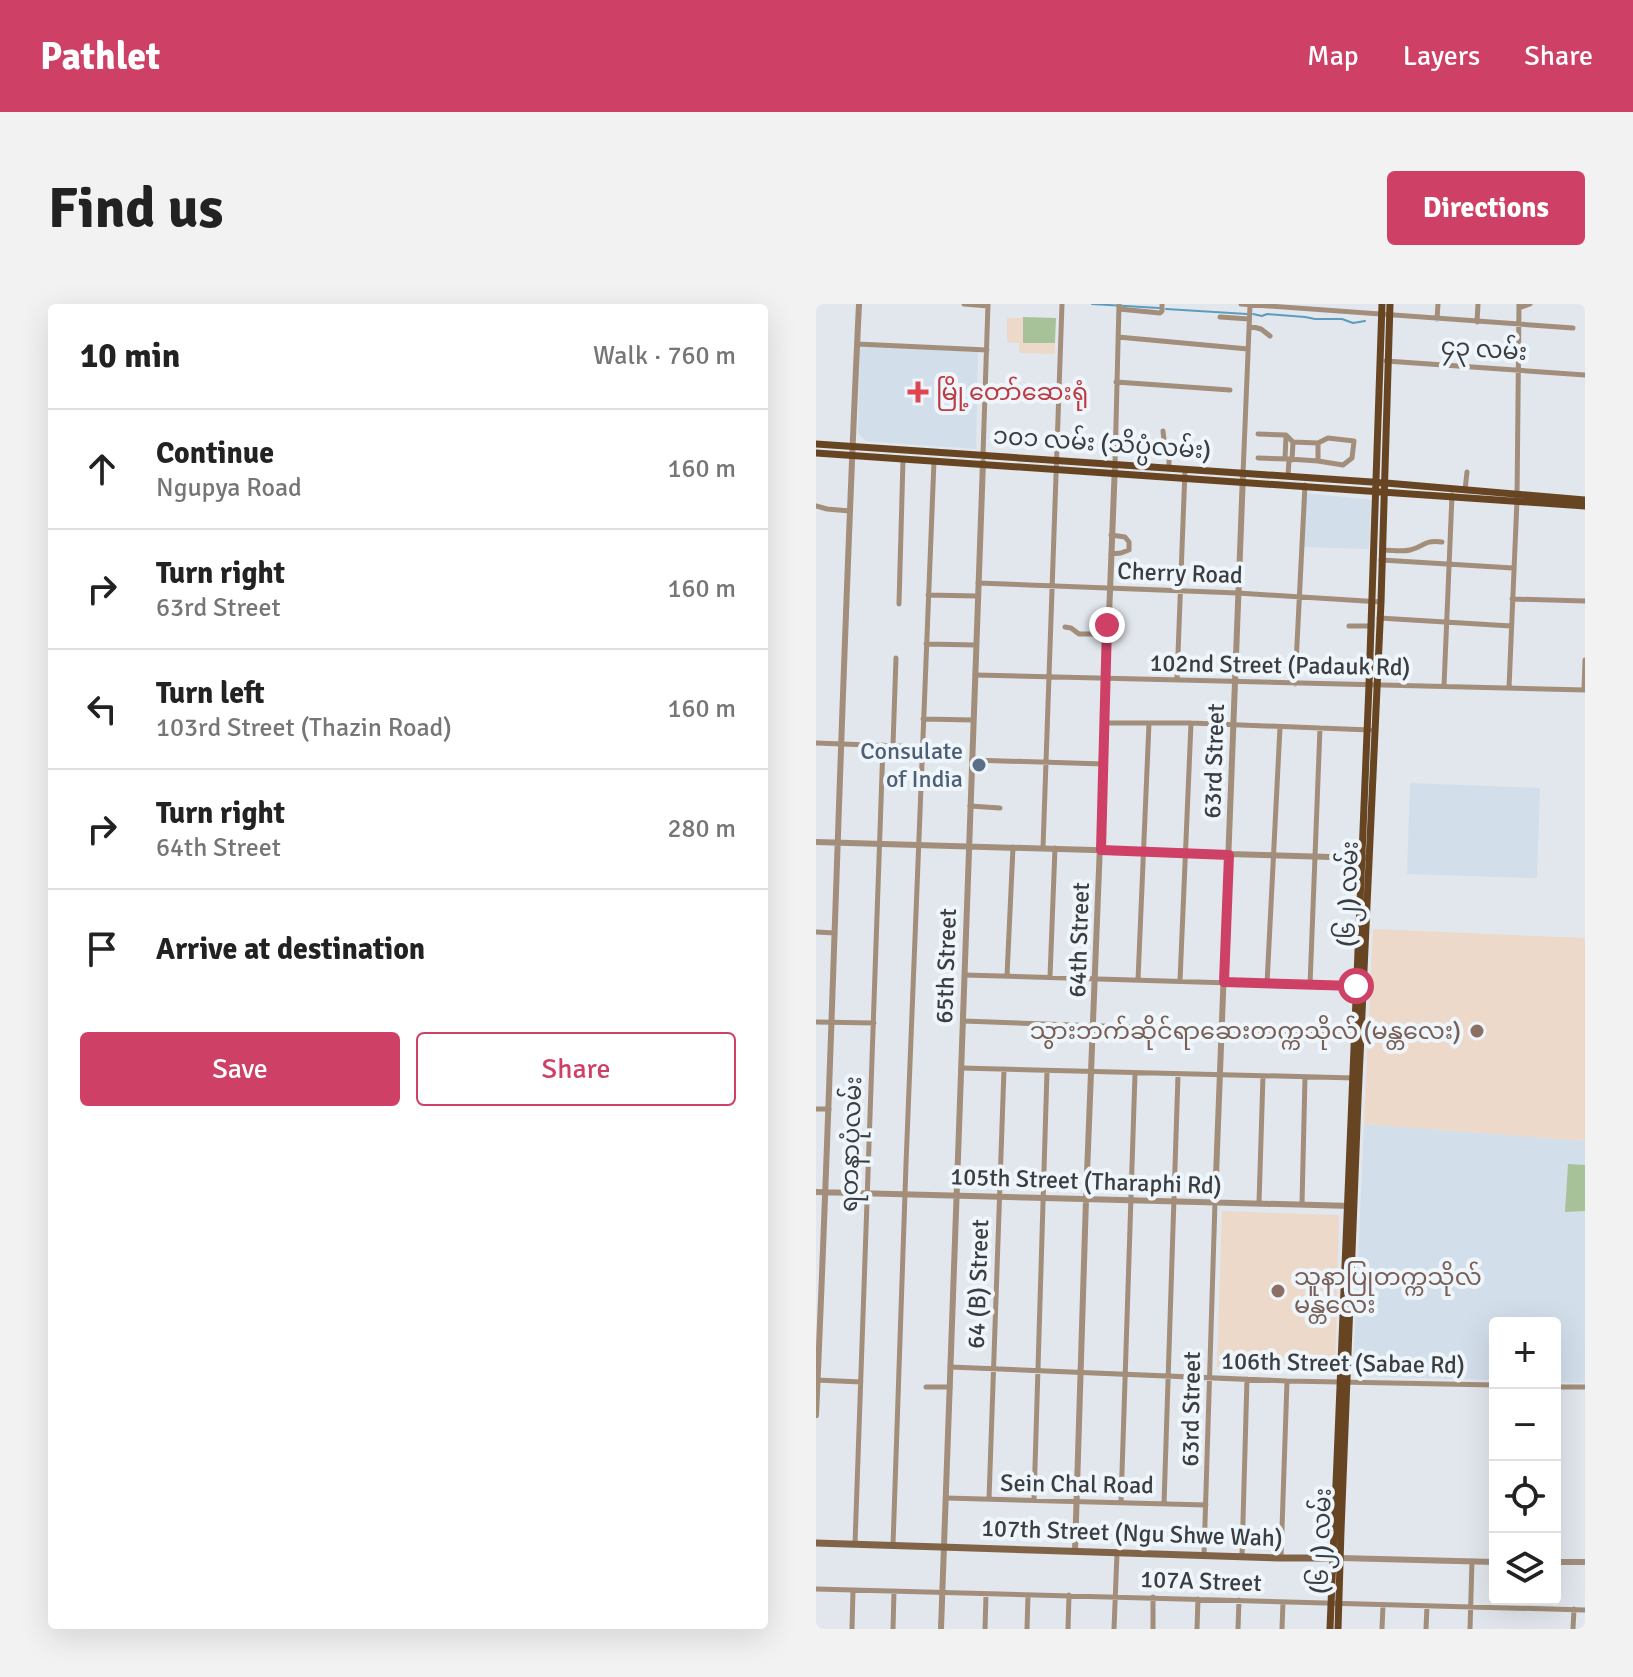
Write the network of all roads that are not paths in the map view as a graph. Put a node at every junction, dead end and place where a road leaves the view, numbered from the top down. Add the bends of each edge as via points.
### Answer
1 (859, 304) edge
2 (964, 304) edge
3 (1062, 304) edge
4 (1241, 304) edge
5 (1382, 304) edge
6 (1390, 304) edge
7 (1438, 304) edge
8 (1478, 304) edge
9 (1530, 304) edge
10 (988, 305) edge
11 (1294, 306) edge
12 (1519, 306) edge
13 (1119, 307) edge
14 (1162, 307) edge
15 (1332, 308) edge
16 (1249, 313) edge
17 (1385, 316) junction
18 (1220, 317) dead end
19 (1437, 319) junction
20 (1477, 322) junction
21 (1519, 325) junction
22 (1573, 328) dead end
23 (1270, 336) dead end
24 (1118, 337) junction
25 (857, 344) junction
26 (1248, 349) junction
27 (987, 350) junction
28 (1384, 361) junction
29 (1520, 369) junction
30 (1585, 375) edge
31 (1116, 382) junction
32 (1230, 390) dead end
33 (1163, 431) dead end
34 (1258, 434) dead end
35 (1286, 435) junction
36 (1293, 442) junction
37 (1318, 443) junction
38 (816, 444) edge
39 (852, 446) junction
40 (816, 453) edge
41 (983, 454) junction
42 (852, 455) junction
43 (1258, 458) dead end
44 (1288, 459) junction
45 (903, 460) junction
46 (934, 461) junction
47 (1318, 461) junction
48 (982, 464) junction
49 (1115, 464) junction
50 (1057, 465) junction
51 (1169, 468) junction
52 (1467, 472) dead end
53 (1114, 474) junction
54 (1184, 474) junction
55 (1288, 477) junction
56 (1243, 478) junction
57 (1305, 482) junction
58 (1381, 488) junction
59 (1465, 491) junction
60 (1452, 493) junction
61 (1517, 498) junction
62 (1585, 503) edge
63 (816, 506) edge
64 (850, 511) junction
65 (1111, 535) junction
66 (1442, 542) dead end
67 (1383, 550) junction
68 (1110, 554) junction
69 (1372, 559) junction
70 (1383, 560) junction
71 (1448, 564) junction
72 (1513, 568) junction
73 (978, 583) junction
74 (1051, 586) junction
75 (1108, 589) junction
76 (1181, 592) junction
77 (1238, 593) junction
78 (928, 595) junction
79 (977, 596) junction
80 (1298, 597) junction
81 (1512, 599) junction
82 (1370, 601) junction
83 (1585, 601) edge
84 (1381, 602) junction
85 (899, 604) dead end
86 (1370, 622) junction
87 (1380, 622) junction
88 (1446, 623) junction
89 (1349, 626) dead end
90 (1511, 626) junction
91 (1065, 627) dead end
92 (1107, 634) junction
93 (926, 644) junction
94 (976, 645) junction
95 (896, 658) dead end
96 (1585, 660) edge
97 (975, 675) junction
98 (1048, 677) junction
99 (1106, 678) junction
100 (1177, 680) junction
101 (1235, 681) junction
102 (1295, 684) junction
103 (1373, 686) junction
104 (1444, 686) junction
105 (1509, 688) junction
106 (1584, 690) edge
107 (923, 719) junction
108 (973, 720) junction
109 (1105, 723) junction
110 (1149, 723) junction
111 (1191, 723) junction
112 (1234, 725) junction
113 (1280, 727) junction
114 (1320, 728) junction
115 (1370, 730) junction
116 (816, 743) edge
117 (841, 744) junction
118 (883, 745) junction
119 (893, 745) junction
120 (922, 747) junction
121 (972, 760) junction
122 (1046, 762) junction
123 (1104, 764) junction
124 (970, 806) junction
125 (1000, 808) dead end
126 (816, 842) edge
127 (837, 842) junction
128 (880, 844) junction
129 (918, 844) junction
130 (968, 846) junction
131 (1013, 847) junction
132 (1043, 848) junction
133 (1055, 848) junction
134 (1101, 850) junction
135 (1144, 852) junction
136 (1184, 853) junction
137 (1229, 855) junction
138 (1272, 856) junction
139 (1316, 857) junction
140 (1365, 858) junction
141 (816, 932) edge
142 (835, 933) junction
143 (965, 975) junction
144 (1007, 976) junction
145 (1050, 977) junction
146 (1096, 978) junction
147 (1138, 980) junction
148 (1180, 981) junction
149 (1224, 982) junction
150 (1267, 984) junction
151 (1310, 985) junction
152 (1360, 987) junction
153 (963, 1021) junction
154 (816, 1022) edge
155 (832, 1023) junction
156 (874, 1023) junction
157 (1094, 1025) junction
158 (1222, 1030) junction
159 (1358, 1035) junction
160 (961, 1068) junction
161 (1004, 1069) junction
162 (1047, 1071) junction
163 (1091, 1073) junction
164 (1135, 1074) junction
165 (1178, 1075) junction
166 (1220, 1076) junction
167 (1263, 1076) junction
168 (1305, 1077) junction
169 (1356, 1078) junction
170 (816, 1109) edge
171 (829, 1109) junction
172 (816, 1192) edge
173 (825, 1192) junction
174 (868, 1193) junction
175 (905, 1194) junction
176 (956, 1195) junction
177 (999, 1196) junction
178 (1043, 1198) junction
179 (1086, 1199) junction
180 (1131, 1201) junction
181 (1173, 1202) junction
182 (1215, 1202) junction
183 (1259, 1203) junction
184 (1302, 1204) junction
185 (1351, 1206) junction
186 (818, 1292) edge
187 (950, 1367) junction
188 (994, 1369) junction
189 (1038, 1370) junction
190 (1081, 1372) junction
191 (1124, 1374) junction
192 (1169, 1376) junction
193 (1209, 1378) junction
194 (1247, 1379) junction
195 (817, 1380) edge
196 (1287, 1381) junction
197 (861, 1382) junction
198 (1344, 1382) junction
199 (1489, 1385) edge
200 (926, 1387) dead end
201 (950, 1387) junction
202 (1561, 1387) edge
203 (1585, 1387) edge
204 (816, 1415) edge
205 (946, 1498) junction
206 (989, 1499) junction
207 (1034, 1500) junction
208 (1077, 1502) junction
209 (1121, 1503) junction
210 (1164, 1504) junction
211 (1206, 1505) junction
212 (816, 1543) edge
213 (855, 1544) junction
214 (893, 1545) junction
215 (945, 1547) junction
216 (1075, 1551) junction
217 (1117, 1552) junction
218 (1204, 1555) junction
219 (1242, 1556) junction
220 (1281, 1558) junction
221 (1336, 1558) junction
222 (1472, 1561) junction
223 (1489, 1562) edge
224 (1561, 1562) edge
225 (1585, 1562) edge
226 (816, 1589) edge
227 (853, 1590) junction
228 (894, 1591) junction
229 (942, 1593) junction
230 (986, 1594) junction
231 (1028, 1595) junction
232 (1069, 1595) junction
233 (1115, 1597) junction
234 (1153, 1597) junction
235 (1198, 1599) junction
236 (1239, 1600) junction
237 (1283, 1602) junction
238 (1330, 1604) junction
239 (1340, 1604) junction
240 (1383, 1605) junction
241 (1427, 1606) junction
242 (1471, 1607) junction
243 (1574, 1609) junction
244 (1585, 1610) edge
245 (852, 1629) edge
246 (893, 1629) edge
247 (941, 1629) edge
248 (985, 1629) edge
249 (1027, 1629) edge
250 (1068, 1629) edge
251 (1114, 1629) edge
252 (1153, 1629) edge
253 (1197, 1629) edge
254 (1238, 1629) edge
255 (1282, 1629) edge
256 (1330, 1629) edge
257 (1338, 1629) edge
258 (1382, 1629) edge
259 (1426, 1629) edge
260 (1470, 1629) edge
261 (1573, 1629) edge

1 - 25 street
2 - 10 street
3 - 50 street
4 - 16 street
5 - 17 main road, (၆၂) လမ်း
6 - 17 main road, (၆၂) လမ်း
7 - 19 street
8 - 20 street
9 - 12 street
10 - 27 street, 65th Street
11 - 15 street
11 - 16 street
12 - 21 street
13 - 14 street via 1158,313
13 - 24 street
15 - 17 street
16 - 18 street
16 - 23 street
16 - 26 street, 63rd Street
17 - 19 street
17 - 28 main road, (၆၂) လမ်း
19 - 20 street
20 - 21 street
21 - 22 street
21 - 29 street
24 - 26 street
24 - 31 street
25 - 27 street
25 - 39 street
26 - 56 street, 63rd Street
27 - 41 street, 65th Street
28 - 29 street, ၄၃ လမ်း
28 - 58 main road, (၆၂) လမ်း
29 - 30 street, ၄၃ လမ်း
29 - 61 street
31 - 32 street
31 - 49 street
33 - 51 street
34 - 35 street
35 - 36 street
35 - 44 street
36 - 37 street
36 - 44 street
37 - 47 street
37 - 47 street via 1328,438 1354,441 1352,458 1344,465
38 - 39 main road, ၁၀၁ လမ်း (သိပ္ပံလမ်း)
39 - 41 main road, ၁၀၁ လမ်း (သိပ္ပံလမ်း)
39 - 42 street
40 - 42 main road, ၁၀၁ လမ်း (သိပ္ပံလမ်း)
41 - 48 street, 65th Street
41 - 50 main road, ၁၀၁ လမ်း (သိပ္ပံလမ်း)
42 - 45 main road, ၁၀၁ လမ်း (သိပ္ပံလမ်း)
42 - 64 street
43 - 44 street
44 - 47 street
44 - 55 street
45 - 46 main road, ၁၀၁ လမ်း (သိပ္ပံလမ်း)
45 - 85 street
46 - 48 main road, ၁၀၁ လမ်း (သိပ္ပံလမ်း)
46 - 78 street
48 - 50 main road, ၁၀၁ လမ်း (သိပ္ပံလမ်း)
48 - 73 street, 65th Street
49 - 50 main road, ၁၀၁ လမ်း (သိပ္ပံလမ်း)
49 - 51 main road, ၁၀၁ လမ်း (သိပ္ပံလမ်း)
49 - 53 street, 64th Street
50 - 53 main road, ၁၀၁ လမ်း (သိပ္ပံလမ်း)
50 - 74 street
51 - 54 main road, ၁၀၁ လမ်း (သိပ္ပံလမ်း)
52 - 59 street
53 - 54 main road, ၁၀၁ လမ်း (သိပ္ပံလမ်း)
53 - 65 street, 64th Street
54 - 56 main road, ၁၀၁ လမ်း (သိပ္ပံလမ်း)
54 - 76 street
55 - 56 main road, ၁၀၁ လမ်း (သိပ္ပံလမ်း)
55 - 57 main road, ၁၀၁ လမ်း (သိပ္ပံလမ်း)
56 - 57 main road, ၁၀၁ လမ်း (သိပ္ပံလမ်း)
56 - 77 street, 63rd Street
57 - 58 main road, ၁၀၁ လမ်း (သိပ္ပံလမ်း)
57 - 80 street
58 - 60 main road, ၁၀၁ လမ်း (သိပ္ပံလမ်း)
58 - 67 main road, (၆၂) လမ်း
58 - 69 main road, (၆၂) လမ်း
59 - 60 main road
59 - 61 main road
60 - 61 main road
60 - 71 street
61 - 62 main road
61 - 72 street
63 - 64 street
64 - 117 street
65 - 68 street, 64th Street
65 - 68 street via 1125,537 1129,550
66 - 67 street
67 - 70 main road, (၆၂) လမ်း
68 - 75 street, 64th Street
69 - 70 street
69 - 82 main road, (၆၂) လမ်း
70 - 71 street
70 - 84 main road, (၆၂) လမ်း
71 - 72 street
71 - 88 street
72 - 81 street
73 - 74 street, Cherry Road
73 - 79 street, 65th Street
74 - 75 street, Cherry Road
74 - 98 street
75 - 76 street, Cherry Road
75 - 92 street, 64th Street
76 - 77 street, Cherry Road
76 - 100 street
77 - 80 street, Cherry Road
77 - 101 street, 63rd Street
78 - 79 street
78 - 93 street
79 - 94 street, 65th Street
80 - 82 street, Cherry Road
80 - 102 street
81 - 83 street
81 - 90 street
82 - 84 street, Cherry Road
82 - 86 main road, (၆၂) လမ်း
84 - 87 main road, (၆၂) လမ်း
86 - 87 street
86 - 89 street
86 - 103 main road, (၆၂) လမ်း
87 - 88 street
87 - 103 main road, (၆၂) လမ်း
88 - 90 street
88 - 104 street
90 - 105 street
91 - 92 street via 1079,634
92 - 99 street, 64th Street
93 - 94 street
93 - 107 street
94 - 97 street, 65th Street
95 - 119 street
96 - 106 street
97 - 98 street, 102nd Street (Padauk Rd)
97 - 108 street, 65th Street
98 - 99 street, 102nd Street (Padauk Rd)
98 - 122 street
99 - 100 street, 102nd Street (Padauk Rd)
99 - 109 street, 64th Street
100 - 101 street, 102nd Street (Padauk Rd)
101 - 102 street, 102nd Street (Padauk Rd)
101 - 112 street, 63rd Street
102 - 103 street, 102nd Street (Padauk Rd)
103 - 104 street, 102nd Street (Padauk Rd)
103 - 115 main road, (၆၂) လမ်း
104 - 105 street, 102nd Street (Padauk Rd)
105 - 106 street, 102nd Street (Padauk Rd)
107 - 108 street
107 - 120 street
108 - 121 street, 65th Street
109 - 110 street
109 - 123 street, 64th Street
110 - 111 street
110 - 135 street
111 - 112 street
111 - 136 street
112 - 113 street
112 - 137 street, 63rd Street
113 - 114 street
113 - 138 street
114 - 115 street
114 - 139 street
115 - 140 main road, (၆၂) လမ်း
116 - 117 street
117 - 118 street
117 - 127 street
118 - 119 street
118 - 128 street, ရတနာပုံလမ်း
119 - 120 street
120 - 129 street
121 - 122 street
121 - 124 street, 65th Street
122 - 123 street
122 - 132 street
123 - 134 street, 64th Street
124 - 125 street
124 - 130 street, 65th Street
126 - 127 street
127 - 128 street
127 - 142 street
128 - 129 street
128 - 156 street, ရတနာပုံလမ်း
129 - 130 street
129 - 175 street
130 - 131 street
130 - 143 street, 65th Street
131 - 132 street
131 - 144 street
132 - 133 street
133 - 134 street
133 - 145 street
134 - 135 street
134 - 146 street, 64th Street
135 - 136 street
135 - 147 street
136 - 137 street
136 - 148 street
137 - 138 street
137 - 149 street, 63rd Street
138 - 139 street
138 - 150 street
139 - 140 street
139 - 151 street
140 - 152 main road, (၆၂) လမ်း
141 - 142 street
142 - 155 street
143 - 144 street
143 - 153 street, 65th Street
144 - 145 street
145 - 146 street
146 - 147 street
146 - 157 street, 64th Street
147 - 148 street
148 - 149 street
149 - 150 street
149 - 158 street, 63rd Street
150 - 151 street
151 - 152 street
152 - 159 main road, (၆၂) လမ်း
153 - 157 street
153 - 160 street, 65th Street
154 - 155 street
155 - 156 street
155 - 171 street
156 - 174 street, ရတနာပုံလမ်း
157 - 158 street
157 - 163 street, 64th Street
158 - 159 street
158 - 166 street, 63rd Street
159 - 169 main road, (၆၂) လမ်း
160 - 161 street
160 - 176 street, 65th Street
161 - 162 street
161 - 177 street, 64 (B) Street
162 - 163 street
162 - 178 street
163 - 164 street
163 - 179 street, 64th Street
164 - 165 street
164 - 180 street
165 - 166 street
165 - 181 street
166 - 167 street
166 - 182 street, 63rd Street
167 - 168 street
167 - 183 street
168 - 169 street
168 - 184 street
169 - 185 main road, (၆၂) လမ်း
170 - 171 street
171 - 173 street
172 - 173 street, 105th Street (Tharaphi Rd)
173 - 174 street, 105th Street (Tharaphi Rd)
173 - 186 street
174 - 175 street, 105th Street (Tharaphi Rd)
174 - 197 street, ရတနာပုံလမ်း
175 - 176 street, 105th Street (Tharaphi Rd)
175 - 214 street
176 - 177 street, 105th Street (Tharaphi Rd)
176 - 187 street, 65th Street
177 - 178 street, 105th Street (Tharaphi Rd)
177 - 188 street, 64 (B) Street
178 - 179 street, 105th Street (Tharaphi Rd)
178 - 189 street
179 - 180 street, 105th Street (Tharaphi Rd)
179 - 190 street, 64th Street
180 - 181 street, 105th Street (Tharaphi Rd)
180 - 191 street
181 - 182 street, 105th Street (Tharaphi Rd)
181 - 192 street
182 - 183 street, 105th Street (Tharaphi Rd)
182 - 193 street, 63rd Street
183 - 184 street, 105th Street (Tharaphi Rd)
184 - 185 street, 105th Street (Tharaphi Rd)
185 - 198 main road, (၆၂) လမ်း
186 - 195 street
187 - 188 street, 106th Street (Sabae Rd)
187 - 201 street, 65th Street
188 - 189 street, 106th Street (Sabae Rd)
188 - 206 street, 64 (B) Street
189 - 190 street, 106th Street (Sabae Rd)
189 - 207 street
190 - 191 street, 106th Street (Sabae Rd)
190 - 208 street, 64th Street
191 - 192 street, 106th Street (Sabae Rd)
191 - 209 street
192 - 193 street, 106th Street (Sabae Rd)
192 - 210 street
193 - 194 street, 106th Street (Sabae Rd)
193 - 211 street, 63rd Street
194 - 196 street, 106th Street (Sabae Rd)
194 - 219 street
195 - 197 street
195 - 204 street
196 - 198 street, 106th Street (Sabae Rd)
196 - 220 street
197 - 213 street, ရတနာပုံလမ်း
198 - 199 street, 106th Street (Sabae Rd)
198 - 221 main road, (၆၂) လမ်း
200 - 201 street
201 - 205 street, 65th Street
202 - 203 street
205 - 206 street, Sein Chal Road
205 - 215 street, 65th Street
206 - 207 street, Sein Chal Road
207 - 208 street, Sein Chal Road
208 - 209 street, Sein Chal Road
208 - 216 street, 64th Street
209 - 210 street, Sein Chal Road
210 - 211 street, Sein Chal Road
211 - 218 street, 63rd Street
212 - 213 main road, 107th Street (Ngu Shwe Wah)
213 - 214 main road, 107th Street (Ngu Shwe Wah)
214 - 215 main road, 107th Street (Ngu Shwe Wah)
215 - 216 main road, 107th Street (Ngu Shwe Wah)
215 - 229 street, 65th Street
216 - 217 main road, 107th Street (Ngu Shwe Wah)
217 - 218 main road, 107th Street (Ngu Shwe Wah)
217 - 233 street
218 - 219 main road, 107th Street (Ngu Shwe Wah)
219 - 220 main road, 107th Street (Ngu Shwe Wah)
220 - 221 main road, 107th Street (Ngu Shwe Wah)
221 - 222 street, 107th Street (Ngu Shwe Wah)
221 - 238 main road, (၆၂) လမ်း
221 - 239 main road, (၆၂) လမ်း
222 - 223 street, 107th Street (Ngu Shwe Wah)
222 - 242 street
224 - 225 street
226 - 227 street, 107A Street
227 - 228 street, 107A Street
227 - 245 street
228 - 229 street, 107A Street
228 - 246 street
229 - 230 street, 107A Street
229 - 247 street, 65th Street
230 - 231 street, 107A Street
230 - 248 street
231 - 232 street, 107A Street
231 - 249 street
232 - 233 street, 107A Street
232 - 250 street
233 - 234 street, 107A Street
233 - 251 street
234 - 235 street, 107A Street
234 - 252 street
235 - 236 street, 107A Street
235 - 253 street
236 - 237 street, 107A Street
236 - 254 street
237 - 238 street, 107A Street
237 - 255 street
238 - 239 street, 107A Street
238 - 256 main road, (၆၂) လမ်း
239 - 240 street, 107A Street
239 - 257 main road, (၆၂) လမ်း
240 - 241 street, 107A Street
240 - 258 street
241 - 242 street, 107A Street
241 - 259 street
242 - 243 street, 107A Street
242 - 260 street
243 - 244 street, 107A Street
243 - 261 street

